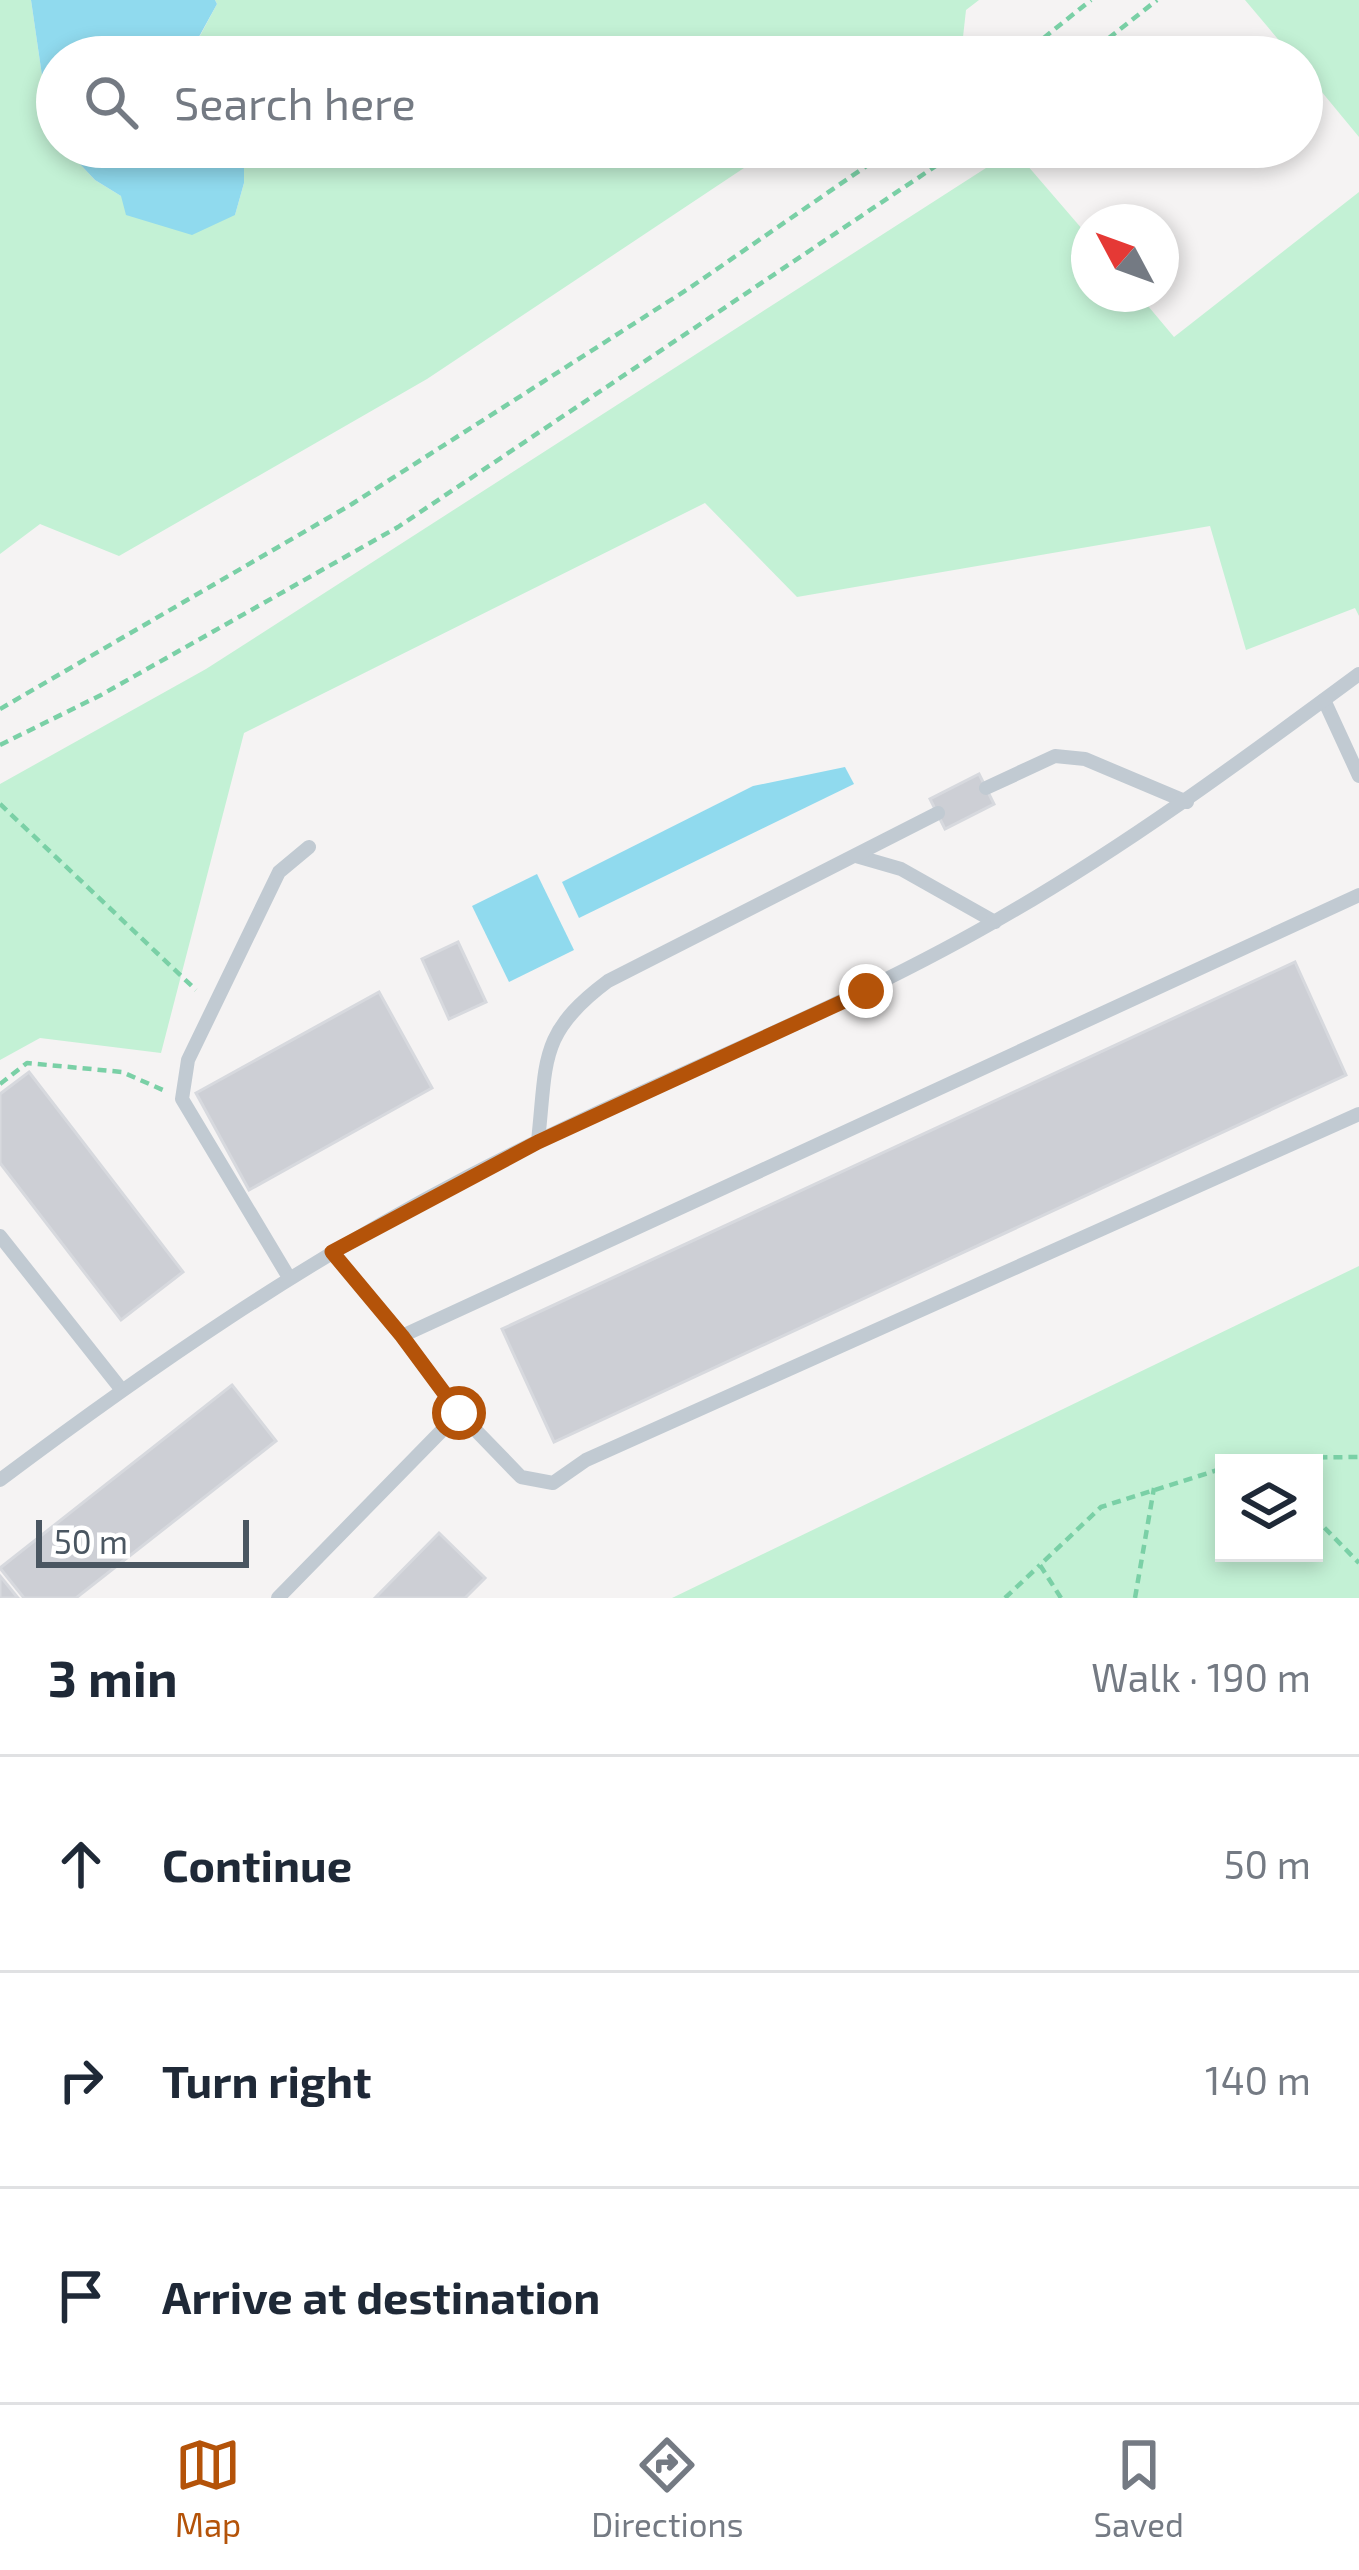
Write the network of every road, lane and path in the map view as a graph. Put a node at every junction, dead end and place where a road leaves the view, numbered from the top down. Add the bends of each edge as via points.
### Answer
1 (1091, 0) edge
2 (1157, 0) edge
3 (1047, 36) edge
4 (1112, 36) edge
5 (864, 168) edge
6 (933, 168) edge
7 (1359, 674) edge
8 (1324, 700) junction
9 (0, 709) edge
10 (0, 745) edge
11 (1359, 776) edge
12 (986, 788) dead end
13 (1187, 802) junction
14 (0, 804) edge
15 (938, 813) dead end
16 (309, 847) dead end
17 (856, 856) junction
18 (1359, 895) edge
19 (995, 922) junction
20 (214, 1008) junction
21 (0, 1084) edge
22 (182, 1099) junction
23 (1359, 1114) edge
24 (538, 1142) junction
25 (0, 1236) edge
26 (332, 1252) junction
27 (6, 1257) edge
28 (289, 1276) junction
29 (402, 1336) junction
30 (121, 1389) junction
31 (459, 1413) junction
32 (1323, 1457) edge
33 (1359, 1457) edge
34 (1215, 1471) edge
35 (0, 1480) edge
36 (1154, 1488) junction
37 (1323, 1525) edge
38 (1359, 1563) edge
39 (1040, 1564) junction
40 (278, 1598) edge
41 (1005, 1598) edge
42 (1061, 1598) edge
43 (1135, 1598) edge

1 - 3 path
2 - 4 path
5 - 9 path via 352,504
6 - 10 path via 398,527
7 - 8 lane
8 - 11 lane
8 - 13 lane
12 - 13 lane via 1054,756 1085,759
13 - 19 lane
14 - 20 path
15 - 17 lane
16 - 20 lane via 279,872
17 - 19 lane via 901,869
17 - 24 lane via 608,981 575,1006 548,1047
18 - 29 lane
19 - 24 lane via 866,991
20 - 22 lane via 188,1060
21 - 22 path via 27,1063 122,1072
22 - 28 lane
23 - 31 lane via 586,1460 553,1483 520,1477
24 - 26 lane
25 - 27 lane
26 - 28 lane
26 - 29 lane
27 - 30 lane
28 - 30 lane
29 - 31 lane
30 - 35 lane
31 - 40 lane
32 - 33 path
34 - 36 path
36 - 39 path via 1101,1507
36 - 43 path
37 - 38 path
39 - 41 path
39 - 42 path

